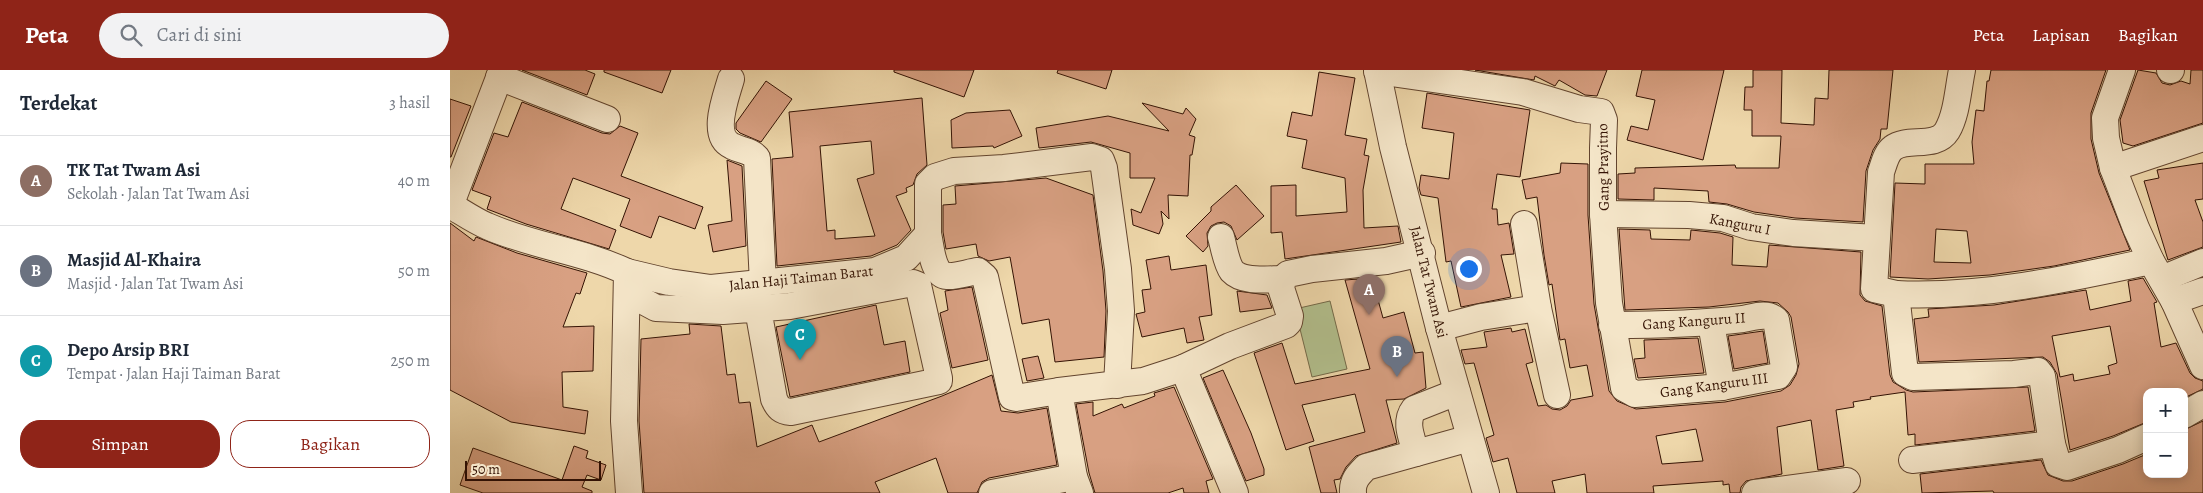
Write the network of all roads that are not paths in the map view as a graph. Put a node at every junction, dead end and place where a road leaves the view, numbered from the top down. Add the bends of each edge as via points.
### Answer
1 (1962, 70) edge
2 (2122, 70) edge
3 (1377, 71) edge
4 (501, 74) edge
5 (731, 80) dead end
6 (607, 119) dead end
7 (2203, 138) edge
8 (2113, 168) junction
9 (450, 205) edge
10 (1604, 214) junction
11 (1524, 224) dead end
12 (928, 234) junction
13 (1220, 237) dead end
14 (1876, 238) junction
15 (1422, 253) junction
16 (2203, 262) edge
17 (1283, 279) junction
18 (2162, 280) junction
19 (627, 283) junction
20 (2203, 291) edge
21 (1896, 294) junction
22 (760, 296) junction
23 (1538, 308) junction
24 (1776, 320) joint
25 (1712, 323) junction
26 (1612, 325) junction
27 (1439, 328) junction
28 (2195, 332) edge
29 (2203, 366) edge
30 (1183, 368) junction
31 (1117, 385) junction
32 (1722, 387) junction
33 (1624, 388) joint
34 (1060, 391) junction
35 (1457, 392) junction
36 (1558, 395) dead end
37 (2203, 404) edge
38 (2188, 413) edge
39 (1470, 438) junction
40 (2143, 439) edge
41 (2052, 444) junction
42 (1416, 453) junction
43 (1912, 460) dead end
44 (1846, 481) dead end
45 (1077, 485) edge
46 (629, 493) edge
47 (992, 493) edge
48 (1235, 493) edge
49 (1354, 493) edge
50 (1486, 493) edge
51 (1755, 493) edge

1 - 14 street via 1947,132 1940,138 1893,147 1888,154 1882,172
2 - 8 street via 2106,118 2106,138
3 - 10 street, Gang Prayitno via 1523,92 1601,112 1604,120
3 - 15 street, Jalan Tat Twam Asi
4 - 6 street
4 - 9 street
5 - 22 street via 721,117 721,133 731,146 752,152 757,158
7 - 8 street
8 - 18 street via 2136,228
9 - 19 street via 487,226 603,260
10 - 14 street, Kanguru I via 1723,218 1751,228
10 - 26 street, Gang Prayitno
11 - 23 street
12 - 22 street, Jalan Haji Taiman Barat via 906,258 875,271
12 - 31 street via 928,184 935,177 954,171 1092,157 1101,160 1119,278 1121,311
12 - 34 street via 940,274 947,276 978,271 985,277 1012,397
13 - 17 street via 1231,270 1236,275
14 - 21 street via 1874,289
15 - 17 street via 1378,262 1312,269 1288,274
15 - 27 street, Jalan Tat Twam Asi
16 - 18 street
17 - 30 street via 1281,288 1289,322
18 - 20 street
18 - 21 street via 2017,286 1957,294
18 - 28 street
19 - 22 street via 656,308 692,311
19 - 46 street via 624,421
21 - 41 street via 1905,374 2038,372 2042,376
22 - 22 street via 774,399 783,411 939,381 918,284 790,306
23 - 27 street
23 - 36 street
24 - 25 street, Gang Kanguru II via 1766,316
24 - 32 street, Gang Kanguru III via 1784,367 1778,376
25 - 26 street, Gang Kanguru II
25 - 32 street
26 - 33 street, Gang Prayitno
27 - 35 street, Jalan Tat Twam Asi
28 - 29 street
30 - 31 street via 1143,381
30 - 48 street
31 - 34 street
32 - 33 street, Gang Kanguru III via 1635,394
34 - 45 street
35 - 39 street, Jalan Tat Twam Asi
35 - 42 street via 1411,413 1408,423
37 - 38 street
39 - 42 street
39 - 50 street, Jalan Tat Twam Asi
40 - 41 street via 2067,468 2058,464
41 - 43 street
42 - 49 street via 1366,467 1356,477
44 - 51 street
45 - 47 street

